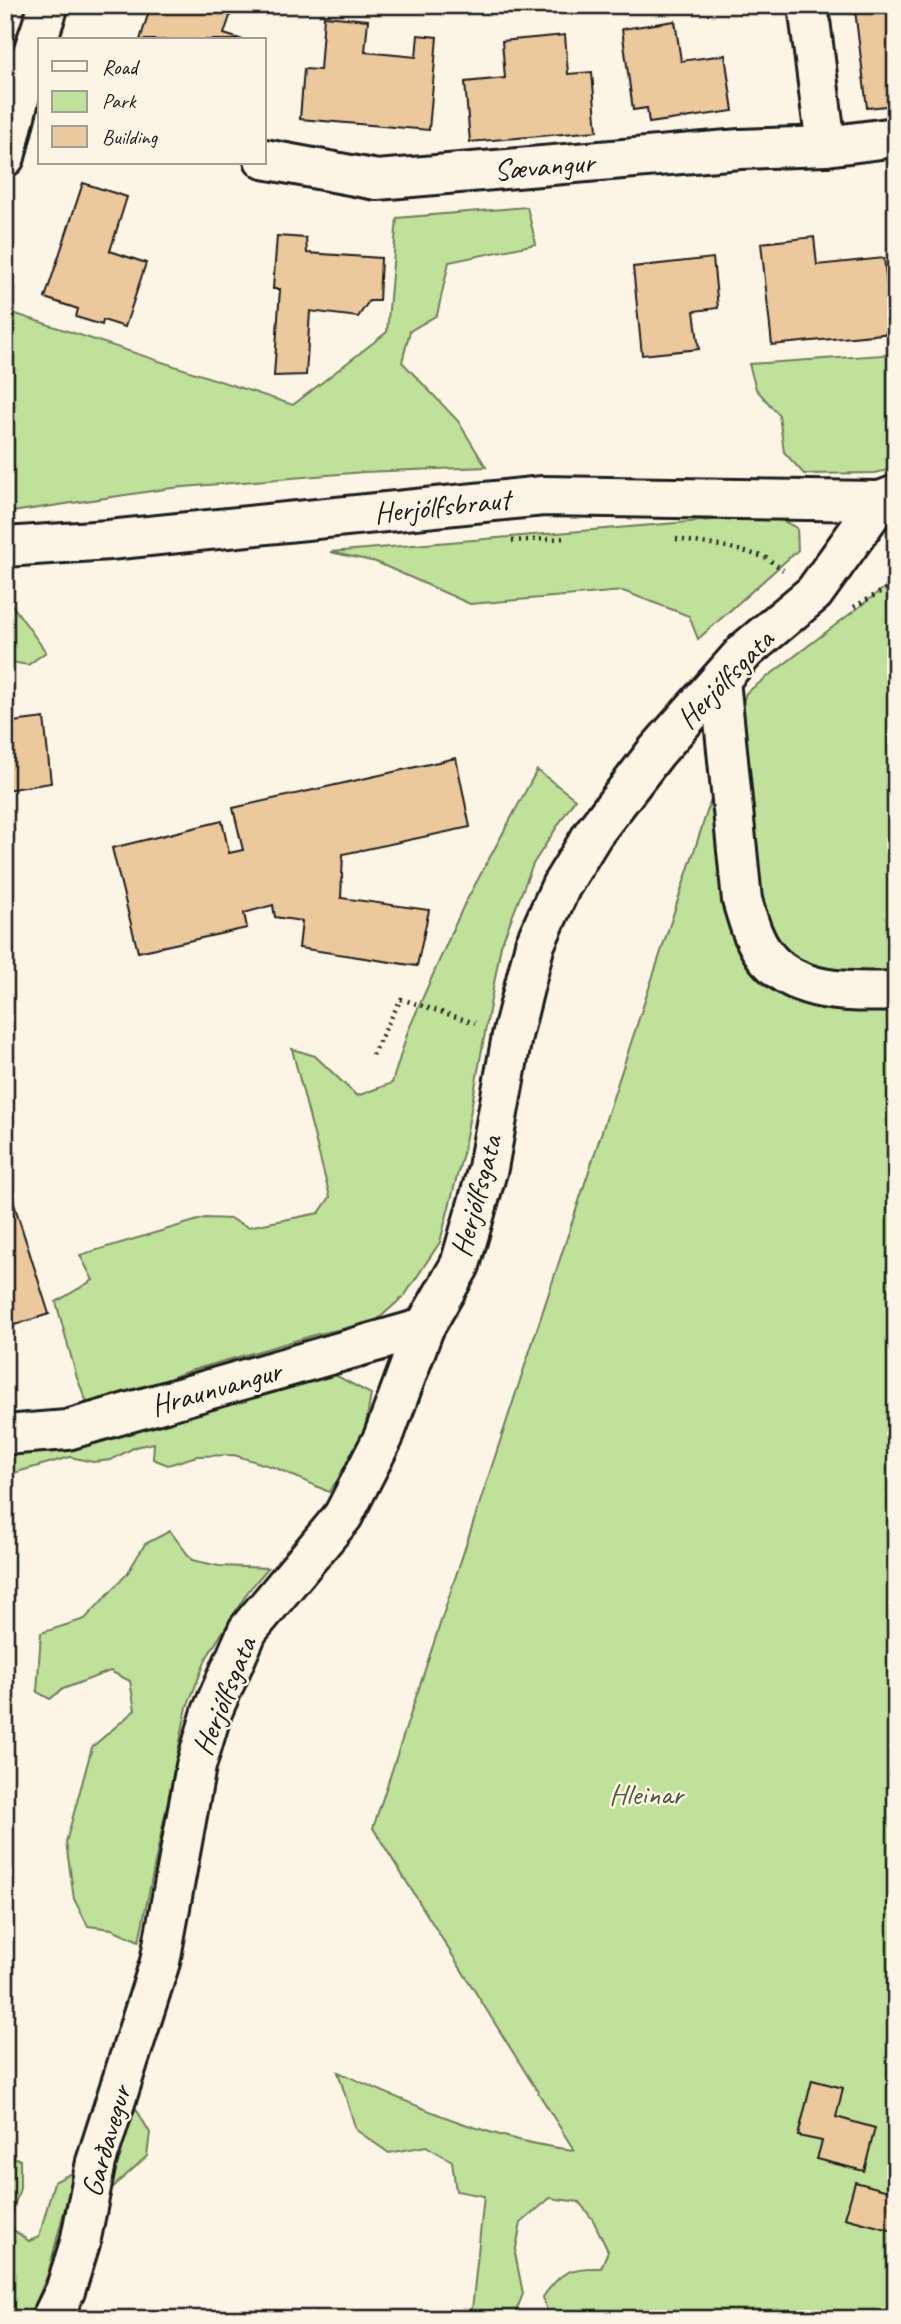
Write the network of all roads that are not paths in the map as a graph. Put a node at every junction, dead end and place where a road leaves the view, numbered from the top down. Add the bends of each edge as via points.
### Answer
1 (49, 5) edge
2 (807, 5) edge
3 (42, 38) edge
4 (38, 54) edge
5 (32, 81) edge
6 (896, 138) edge
7 (826, 146) junction
8 (5, 157) edge
9 (266, 159) edge
10 (888, 498) edge
11 (5, 547) edge
12 (720, 680) junction
13 (896, 991) edge
14 (424, 1328) junction
15 (5, 1435) edge
16 (160, 1962) joint
17 (51, 2319) edge

1 - 3 street
2 - 7 street
4 - 5 street
5 - 8 street
6 - 7 street, Sævangur
7 - 9 street, Sævangur via 740,149 377,180
10 - 11 street, Herjólfsbraut via 543,496
10 - 12 street, Herjólfsgata via 814,593 746,650
12 - 13 street via 742,900 752,934 769,960 790,976 822,989
12 - 14 street, Herjólfsgata via 656,752 593,834 561,886 536,944 512,1036 488,1168 460,1265
14 - 15 street, Hraunvangur via 67,1430
14 - 16 street, Herjólfsgata via 383,1438 343,1516 248,1630 212,1712 196,1766
16 - 17 street, Garðavegur via 96,2162 80,2243

